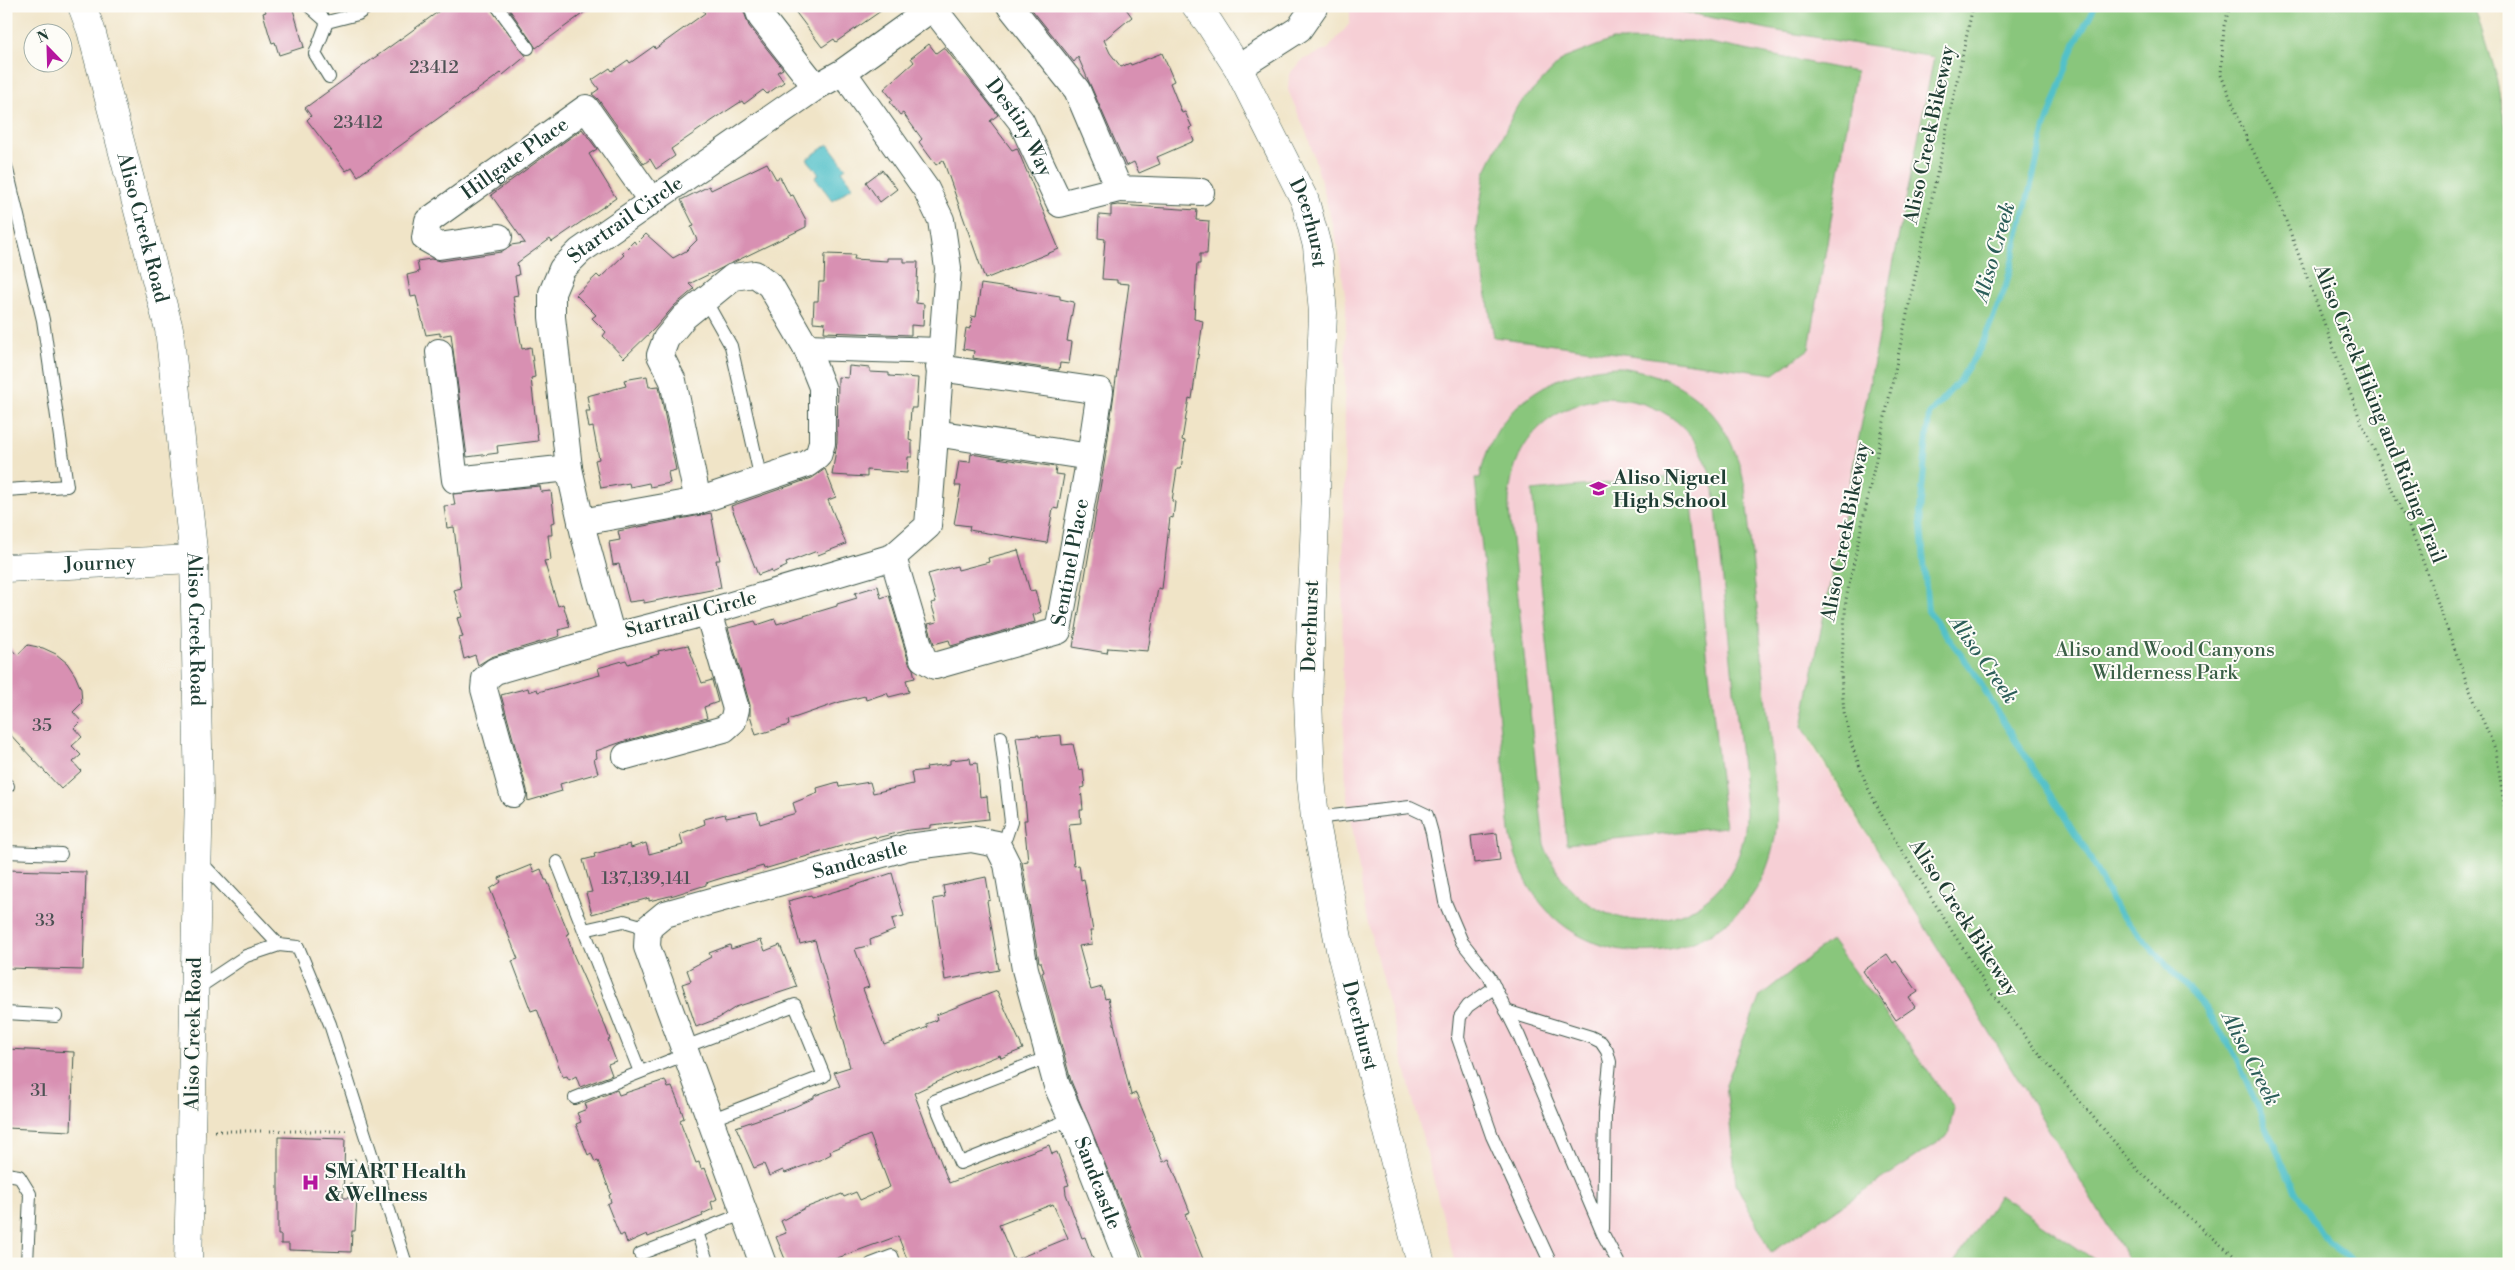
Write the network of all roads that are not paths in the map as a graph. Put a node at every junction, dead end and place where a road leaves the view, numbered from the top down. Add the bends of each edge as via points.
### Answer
1 (82, 6) edge
2 (309, 6) edge
3 (369, 6) edge
4 (498, 6) edge
5 (757, 6) edge
6 (1010, 6) edge
7 (1196, 6) edge
8 (1315, 6) edge
9 (934, 7) edge
10 (327, 22) junction
11 (528, 48) dead end
12 (1238, 68) junction
13 (843, 72) junction
14 (329, 77) dead end
15 (816, 87) junction
16 (6, 166) edge
17 (1120, 189) junction
18 (1201, 192) dead end
19 (651, 200) junction
20 (499, 237) dead end
21 (705, 300) junction
22 (806, 347) junction
23 (439, 352) dead end
24 (940, 360) junction
25 (935, 433) junction
26 (1090, 457) junction
27 (569, 468) junction
28 (761, 480) junction
29 (6, 490) edge
30 (698, 501) junction
31 (580, 522) junction
32 (893, 557) junction
33 (194, 559) junction
34 (6, 568) edge
35 (708, 612) junction
36 (612, 637) junction
37 (1001, 737) dead end
38 (626, 756) dead end
39 (513, 794) dead end
40 (1315, 818) junction
41 (997, 844) junction
42 (6, 852) edge
43 (61, 854) dead end
44 (198, 858) junction
45 (557, 862) dead end
46 (648, 928) junction
47 (584, 930) junction
48 (279, 945) junction
49 (1495, 987) junction
50 (195, 990) junction
51 (1506, 1011) junction
52 (6, 1013) edge
53 (56, 1016) dead end
54 (683, 1051) junction
55 (1049, 1057) junction
56 (640, 1072) junction
57 (575, 1098) dead end
58 (1071, 1119) junction
59 (710, 1120) junction
60 (6, 1174) edge
61 (744, 1213) junction
62 (697, 1232) junction
63 (1603, 1234) junction
64 (640, 1254) dead end
65 (27, 1264) edge
66 (188, 1264) edge
67 (406, 1264) edge
68 (708, 1264) edge
69 (763, 1264) edge
70 (871, 1264) edge
71 (895, 1264) edge
72 (1129, 1264) edge
73 (1421, 1264) edge
74 (1551, 1264) edge
75 (1619, 1264) edge

1 - 33 street, Aliso Creek Road via 169,329
2 - 10 lane
3 - 10 lane via 358,14
4 - 11 lane
5 - 15 street
6 - 17 street via 1077,90
7 - 12 street, Deerhurst
8 - 12 street via 1298,29
9 - 13 street, Startrail Circle
9 - 17 street, Destiny Way via 1021,122 1060,204
10 - 14 lane via 315,54
12 - 40 street, Deerhurst via 1305,201 1317,246 1323,313 1308,698
13 - 15 street, Startrail Circle
13 - 24 street, Startrail Circle via 926,189 941,220 948,268
15 - 19 street, Startrail Circle
16 - 29 lane via 43,320 67,486
17 - 18 street, Destiny Way
19 - 20 street, Hillgate Place via 586,108 428,221 425,238 439,246
19 - 27 street, Startrail Circle via 580,251 562,269 552,293
21 - 22 street via 733,277 755,274 770,285
21 - 28 lane via 730,346
21 - 30 street via 684,317 666,339 660,354 673,381
22 - 24 street
22 - 28 street via 822,387 822,443 818,456 807,464
23 - 27 street via 455,480
24 - 25 street, Startrail Circle
24 - 26 street, Sentinel Place via 1100,391
25 - 26 street
25 - 32 street, Startrail Circle via 928,526
26 - 32 street, Sentinel Place via 1058,631 935,666 923,659
27 - 31 street, Startrail Circle
28 - 30 street
30 - 31 street
31 - 36 street, Startrail Circle
32 - 35 street, Startrail Circle
33 - 34 street, Journey
33 - 44 street, Aliso Creek Road
35 - 36 street, Startrail Circle
35 - 38 street via 736,709 733,721 724,729
36 - 39 street via 495,671 485,679 484,690
37 - 41 lane via 1011,822 1006,837
40 - 49 lane via 1410,807 1427,815 1444,902 1462,942
40 - 73 street, Deerhurst via 1340,949
41 - 46 street, Sandcastle via 971,839 908,847 665,914
41 - 55 street, Sandcastle via 1007,864 1026,969
42 - 43 lane
44 - 48 lane
44 - 50 street, Aliso Creek Road
45 - 47 lane
46 - 47 lane via 624,921
46 - 54 street via 647,947
47 - 56 lane
48 - 50 lane via 246,956
48 - 67 lane via 298,947 330,1024
49 - 51 lane
49 - 74 lane via 1468,1006 1460,1017 1458,1038 1492,1136
50 - 66 street, Aliso Creek Road
51 - 63 lane
51 - 63 lane via 1591,1037 1607,1051 1610,1062 1605,1113
52 - 53 lane
54 - 56 lane
54 - 59 street
54 - 59 lane via 795,1005 824,1076
55 - 58 street, Sandcastle
55 - 58 lane via 934,1101 960,1163
56 - 57 lane
58 - 72 street, Sandcastle
59 - 61 street
60 - 65 lane via 19,1176 30,1194
61 - 62 lane
61 - 69 street
62 - 64 lane
62 - 68 lane
63 - 75 lane
70 - 71 lane via 892,1256

